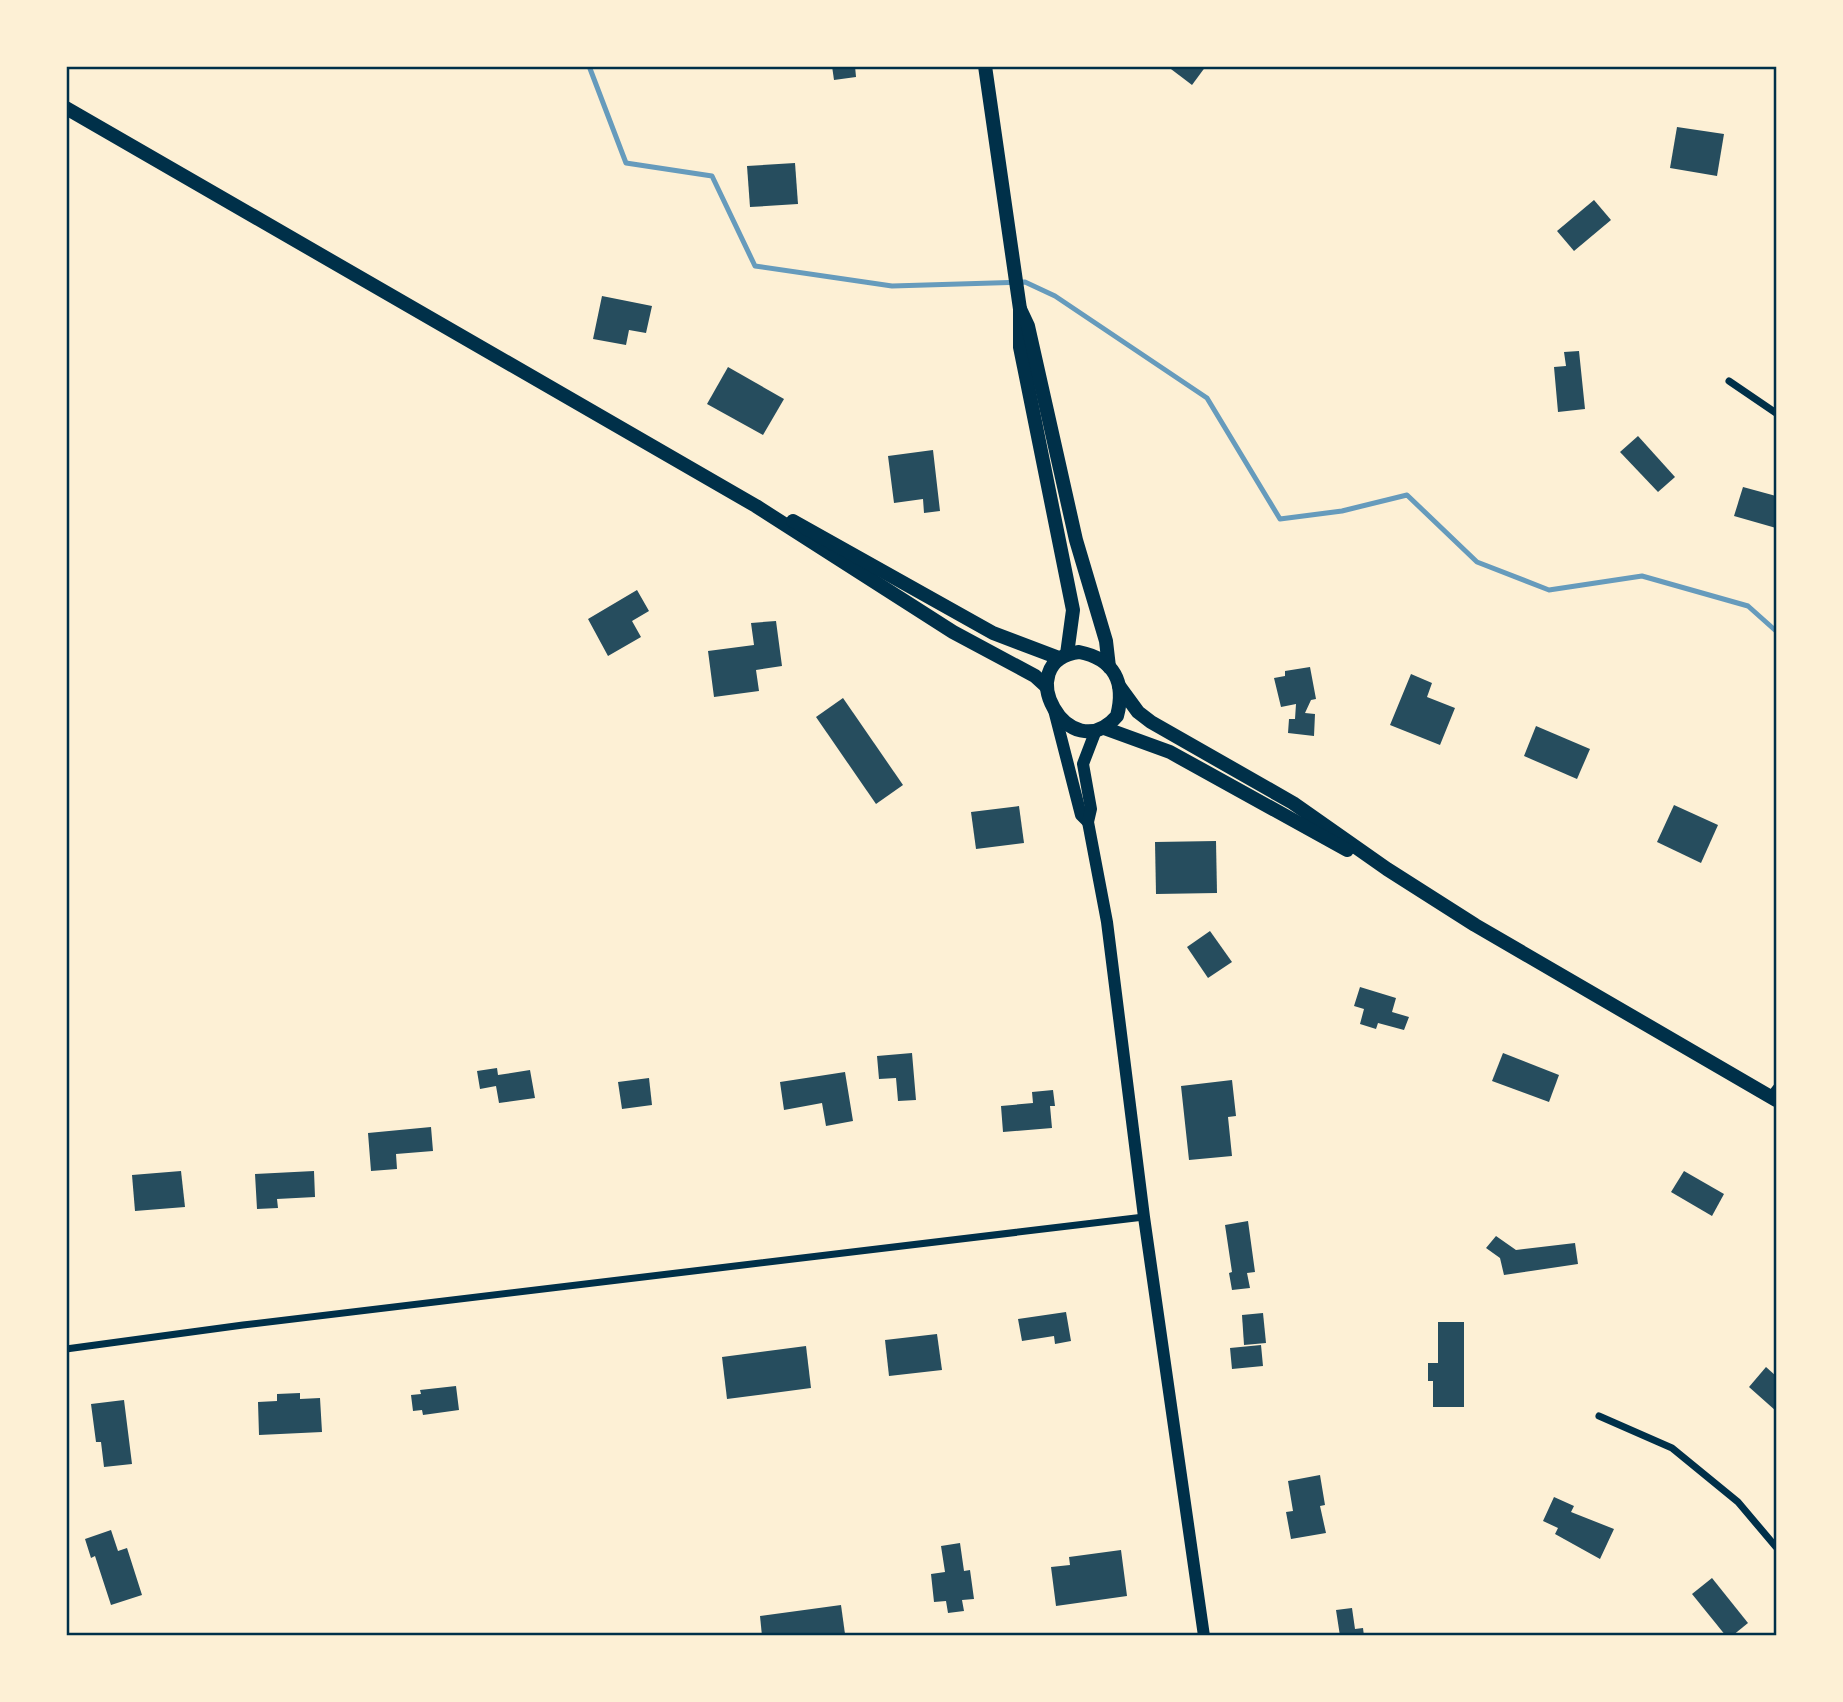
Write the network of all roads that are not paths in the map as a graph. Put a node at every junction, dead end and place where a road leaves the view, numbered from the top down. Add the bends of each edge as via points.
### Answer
1 (985, 66) edge
2 (66, 108) edge
3 (1019, 302) junction
4 (1730, 381) dead end
5 (1776, 413) edge
6 (756, 506) junction
7 (1063, 656) junction
8 (1109, 667) junction
9 (1119, 686) junction
10 (1047, 687) junction
11 (1054, 710) junction
12 (1100, 729) junction
13 (1088, 822) junction
14 (1387, 869) junction
15 (1774, 1094) edge
16 (1144, 1217) junction
17 (66, 1349) edge
18 (1599, 1416) dead end
19 (1776, 1547) edge
20 (1204, 1636) edge

1 - 3 main road
2 - 6 main road
3 - 7 main road via 1020,347 1073,610
3 - 8 main road
4 - 5 street
6 - 7 main road via 783,516 993,633
6 - 10 main road
7 - 8 main road via 1089,654
7 - 10 main road via 1051,669
8 - 9 main road
9 - 12 main road via 1117,716
9 - 14 main road via 1138,712 1152,722 1293,803
10 - 11 main road
11 - 12 main road via 1072,727
11 - 13 street via 1081,815
12 - 13 street via 1083,764 1091,809
12 - 14 main road via 1170,752
13 - 16 street via 1107,922
14 - 15 main road via 1475,925
16 - 17 street
16 - 20 street
18 - 19 street via 1672,1448 1738,1502

